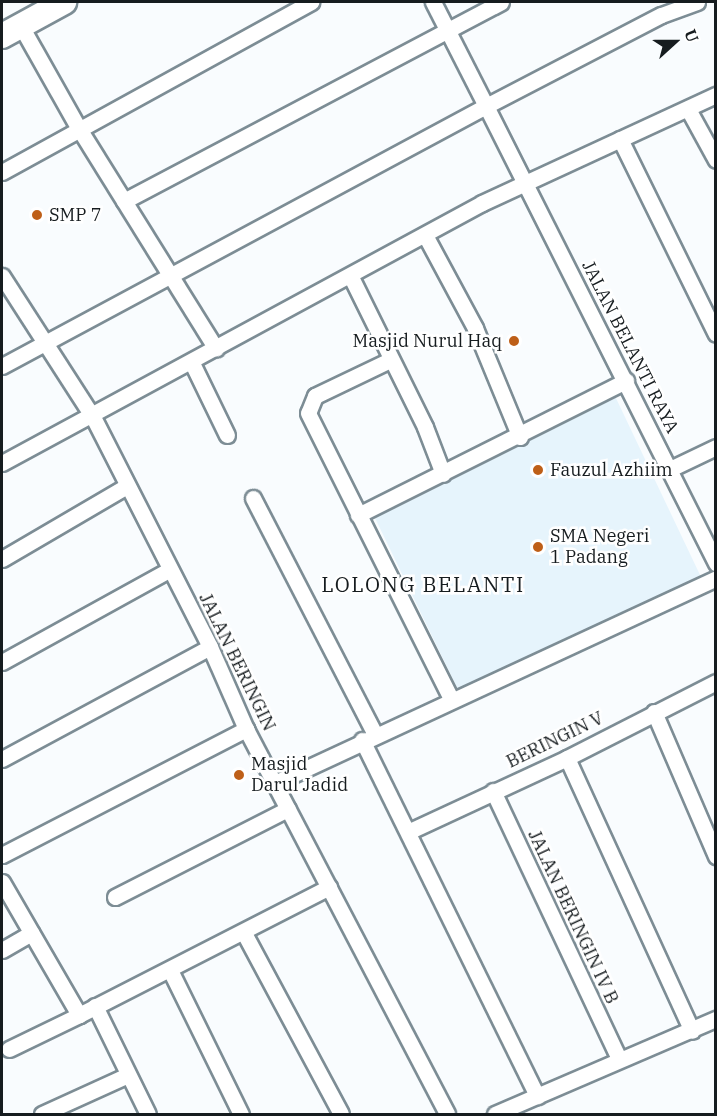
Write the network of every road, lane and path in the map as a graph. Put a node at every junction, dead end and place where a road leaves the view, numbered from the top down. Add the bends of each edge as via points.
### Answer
1 (64, 2) edge
2 (311, 2) edge
3 (433, 2) edge
4 (501, 2) edge
5 (697, 2) edge
6 (447, 28) junction
7 (11, 31) edge
8 (716, 95) edge
9 (486, 106) junction
10 (688, 109) junction
11 (78, 127) junction
12 (620, 139) junction
13 (716, 160) edge
14 (2, 172) edge
15 (525, 182) junction
16 (124, 201) junction
17 (425, 235) junction
18 (171, 275) junction
19 (2, 276) edge
20 (351, 277) junction
21 (716, 334) edge
22 (44, 345) junction
23 (216, 349) junction
24 (390, 360) junction
25 (192, 363) junction
26 (2, 366) edge
27 (626, 381) junction
28 (93, 417) junction
29 (227, 435) dead end
30 (520, 437) junction
31 (716, 447) edge
32 (2, 463) edge
33 (670, 469) junction
34 (442, 474) junction
35 (127, 486) junction
36 (253, 498) dead end
37 (358, 515) junction
38 (2, 559) edge
39 (716, 562) edge
40 (169, 570) junction
41 (716, 578) edge
42 (210, 647) junction
43 (2, 662) edge
44 (716, 682) edge
45 (452, 700) junction
46 (654, 712) junction
47 (246, 729) junction
48 (368, 737) junction
49 (567, 758) junction
50 (2, 759) edge
51 (275, 783) junction
52 (493, 791) junction
53 (288, 809) junction
54 (410, 831) junction
55 (2, 855) edge
56 (716, 856) edge
57 (2, 882) edge
58 (329, 887) junction
59 (115, 897) dead end
60 (32, 933) junction
61 (244, 933) junction
62 (2, 950) edge
63 (170, 970) junction
64 (95, 1006) junction
65 (79, 1015) junction
66 (716, 1019) edge
67 (692, 1030) junction
68 (9, 1049) dead end
69 (619, 1059) junction
70 (128, 1075) junction
71 (537, 1096) junction
72 (42, 1114) edge
73 (148, 1114) edge
74 (241, 1114) edge
75 (341, 1114) edge
76 (447, 1114) edge
77 (495, 1114) edge

1 - 7 main road
2 - 11 street
3 - 6 street, JALAN BELANTI RAYA
4 - 6 street
5 - 9 street via 661,15
6 - 9 street, JALAN BELANTI RAYA
6 - 16 street
7 - 11 street
8 - 10 street
9 - 15 street, JALAN BELANTI RAYA
9 - 18 street
10 - 12 street
10 - 13 street
11 - 14 street
11 - 16 street
12 - 15 street
12 - 21 street
15 - 17 street
15 - 27 street, JALAN BELANTI RAYA
16 - 18 street
17 - 20 street
17 - 30 street via 475,328
18 - 22 street
18 - 23 street
19 - 22 street, JALAN BERINGIN
20 - 23 street
20 - 24 street
22 - 26 street
22 - 28 street, JALAN BERINGIN
23 - 25 street
24 - 34 street via 425,427
24 - 37 street via 332,386 315,396 308,406
25 - 28 street
25 - 29 street
27 - 30 street
27 - 33 street, JALAN BELANTI RAYA
28 - 32 street
28 - 35 street, JALAN BERINGIN
30 - 34 street
31 - 33 street
33 - 39 street, JALAN BELANTI RAYA
34 - 37 street
35 - 38 street
35 - 40 street, JALAN BERINGIN
36 - 48 street
37 - 45 street
40 - 42 street, JALAN BERINGIN
40 - 43 street
41 - 45 street
42 - 47 street, JALAN BERINGIN
42 - 50 street
44 - 46 street, BERINGIN V
45 - 48 street
46 - 49 street, BERINGIN V
46 - 56 street
47 - 51 street, JALAN BERINGIN
47 - 55 street
48 - 51 street
48 - 54 street
49 - 52 street, BERINGIN V
49 - 67 street
51 - 53 street, JALAN BERINGIN
52 - 54 street, BERINGIN V
52 - 69 street, JALAN BERINGIN IV B
53 - 58 street, JALAN BERINGIN
53 - 59 street
54 - 71 street
57 - 60 street
58 - 61 street
58 - 76 street, JALAN BERINGIN
60 - 62 street
60 - 65 street
61 - 63 street
61 - 75 street
63 - 64 street
63 - 74 street
64 - 65 street
64 - 70 street
65 - 68 street
66 - 67 street
67 - 69 street
69 - 71 street
70 - 72 street
70 - 73 street
71 - 77 street

